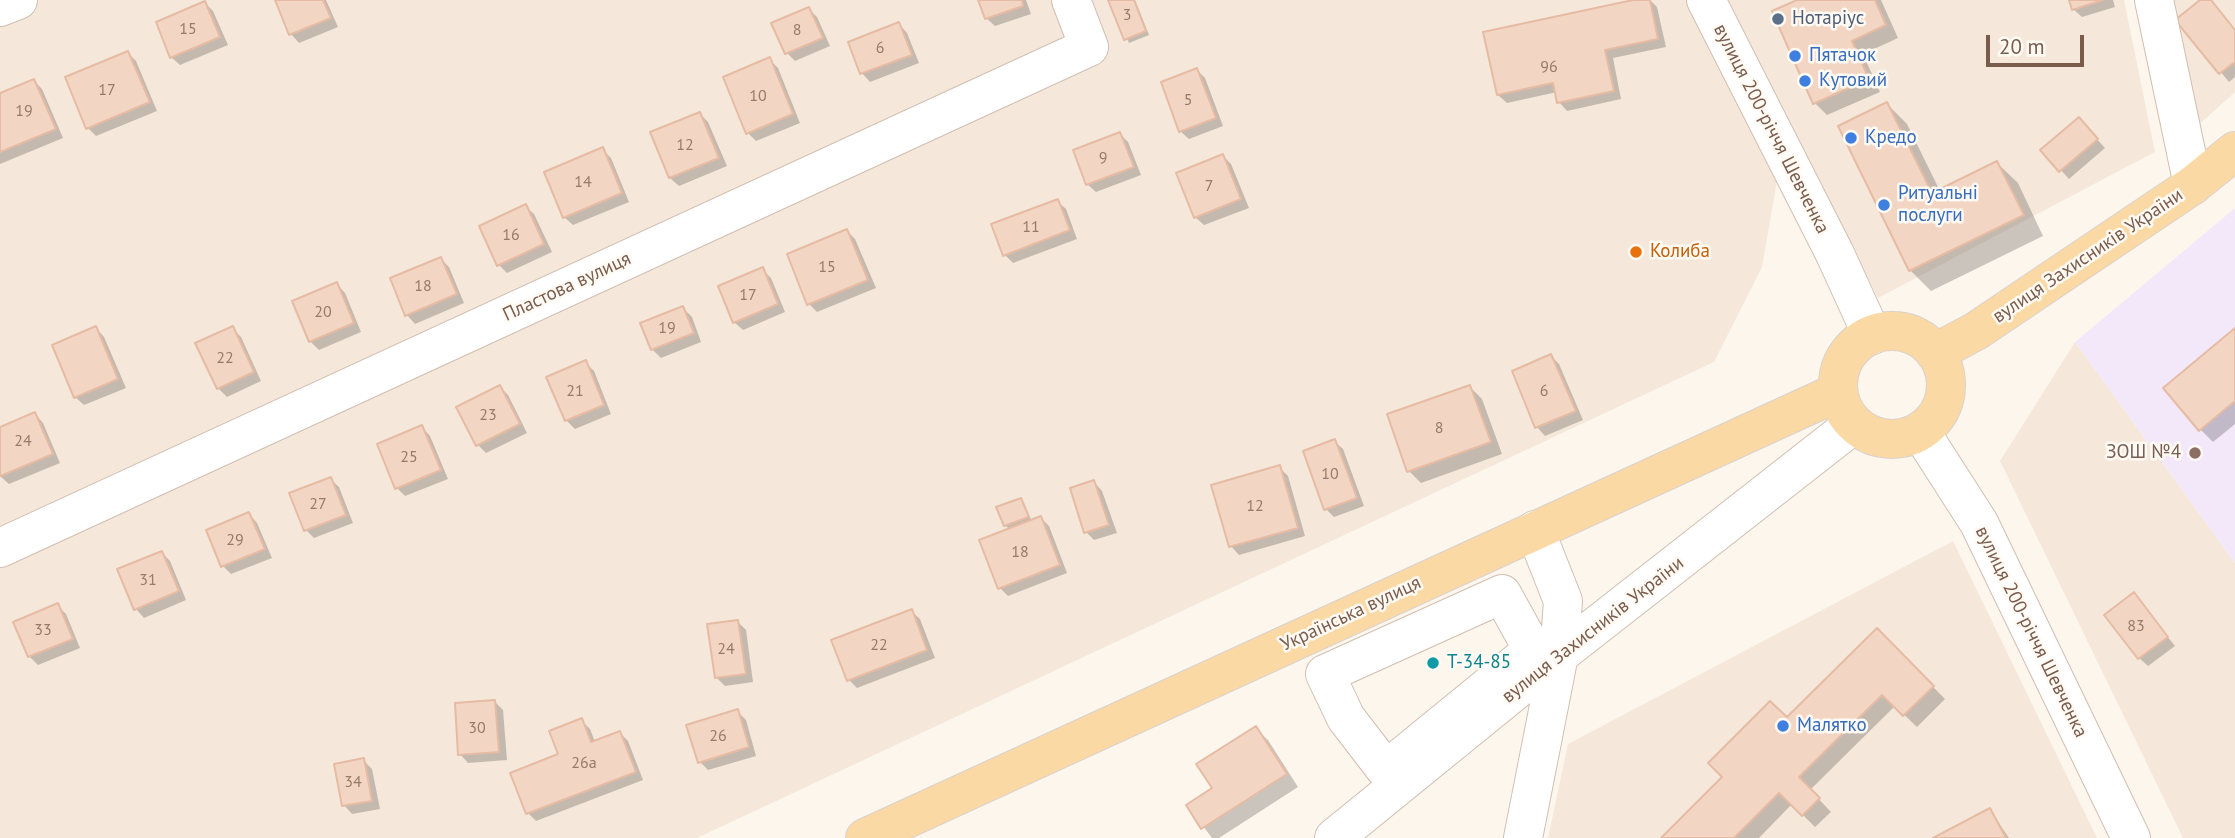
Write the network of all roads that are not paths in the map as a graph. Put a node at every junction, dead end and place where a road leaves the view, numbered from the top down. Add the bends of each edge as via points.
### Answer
1 (18, 0) edge
2 (1071, 0) edge
3 (1706, 0) edge
4 (2154, 0) edge
5 (0, 7) edge
6 (2235, 151) edge
7 (2193, 185) junction
8 (1871, 335) junction
9 (1935, 353) junction
10 (1846, 408) junction
11 (1920, 431) junction
12 (1535, 530) junction
13 (0, 548) edge
14 (1559, 655) junction
15 (1386, 770) joint
16 (864, 838) edge
17 (1334, 838) edge
18 (1523, 838) edge
19 (2131, 838) edge

1 - 5 street
2 - 13 street, Пластова вулиця via 1089,47
3 - 8 street, вулиця 200-річчя Шевченка
4 - 7 street
6 - 7 main road, вулиця Захисників України
7 - 9 main road, вулиця Захисників України via 1976,331
8 - 9 main road via 1907,333
8 - 10 main road via 1856,344 1838,374
9 - 11 main road via 1943,369 1944,396 1933,420
10 - 11 main road via 1869,434 1904,438
10 - 12 main road, Українська вулиця
10 - 14 street, вулиця Захисників України
11 - 19 street, вулиця 200-річчя Шевченка via 1979,523
12 - 14 street via 1563,601
12 - 16 main road, Українська вулиця
14 - 17 street, вулиця Захисників України
14 - 18 street
15 - 15 street via 1346,718 1325,674 1502,594 1534,650

